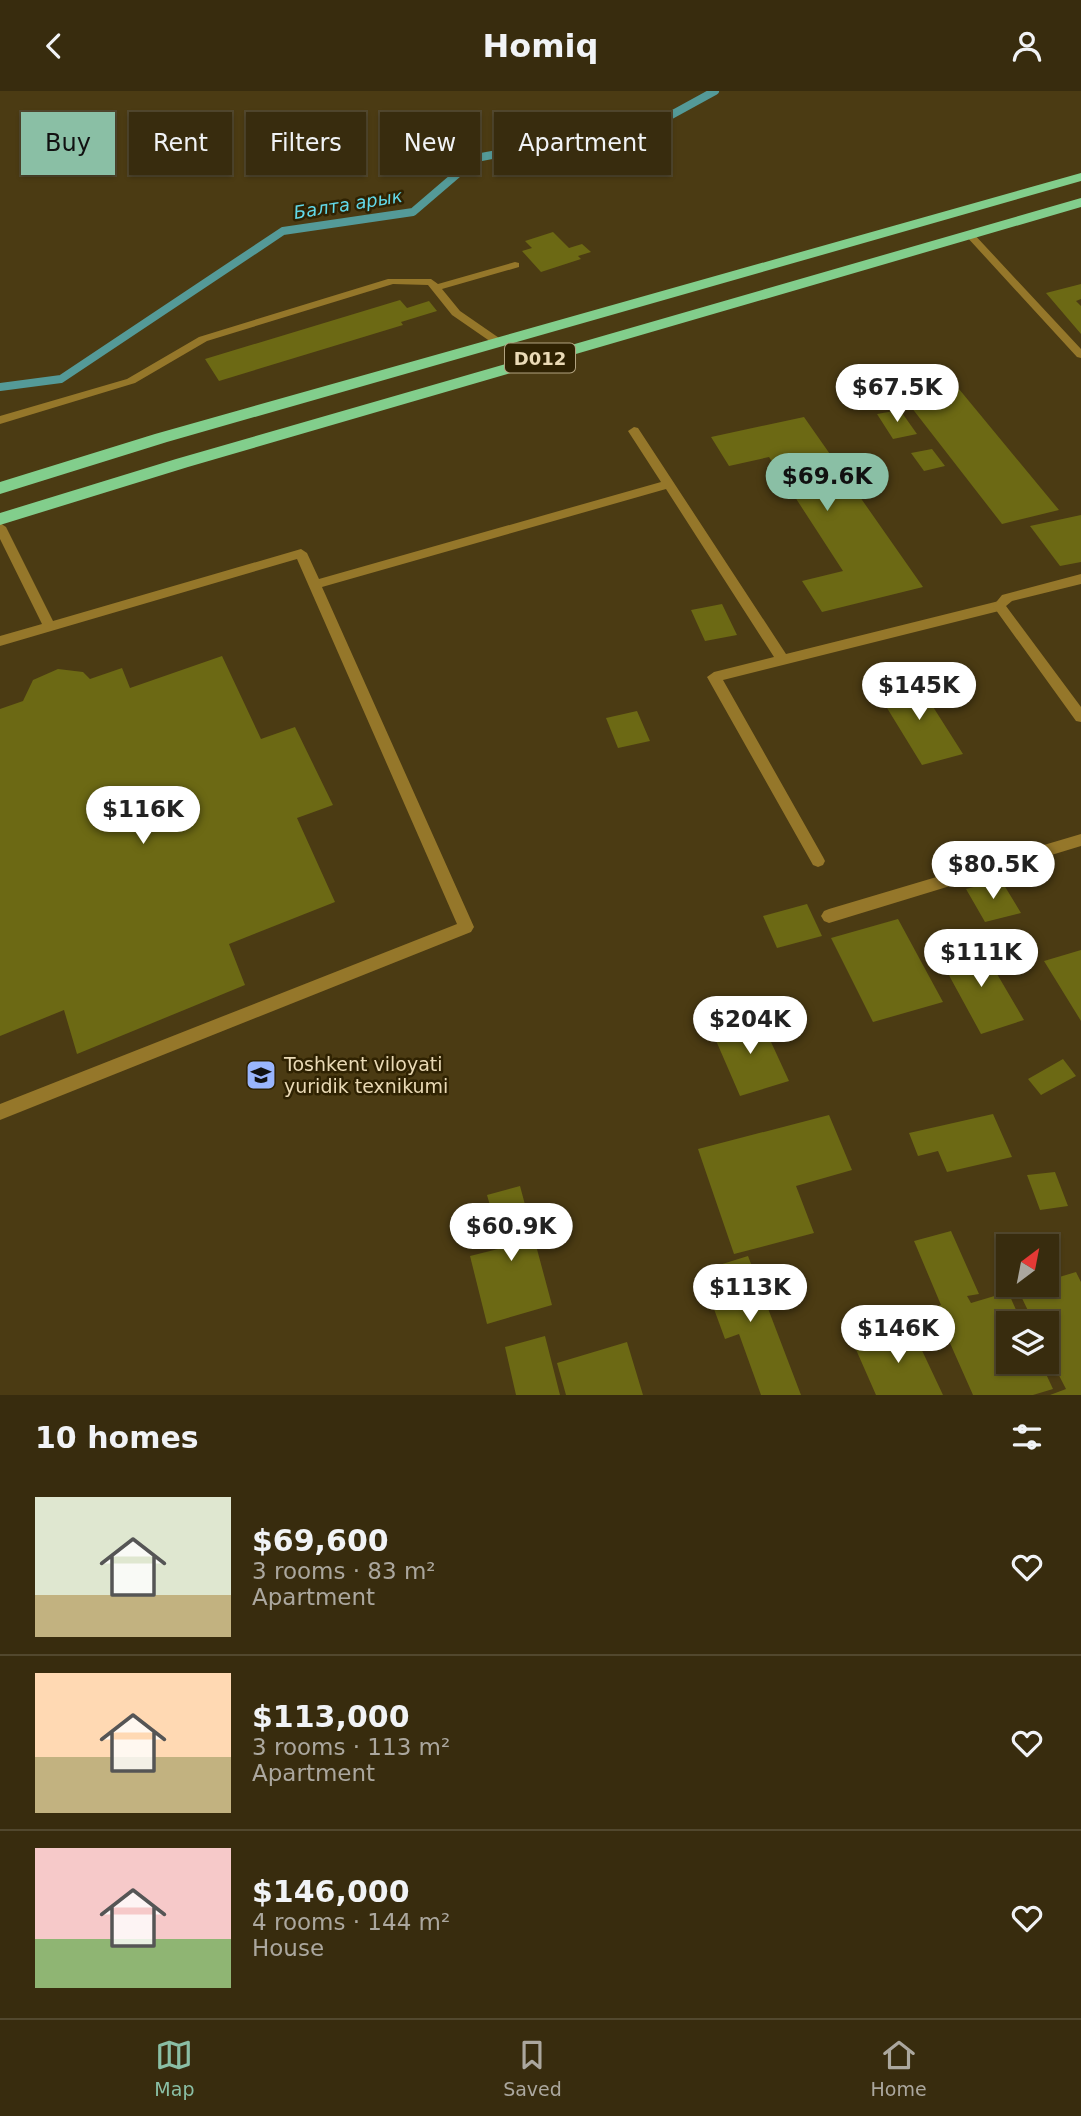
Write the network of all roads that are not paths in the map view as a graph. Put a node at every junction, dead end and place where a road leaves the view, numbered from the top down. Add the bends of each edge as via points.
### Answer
1 (1081, 177) edge
2 (1081, 202) edge
3 (969, 234) junction
4 (515, 265) dead end
5 (436, 288) junction
6 (498, 342) junction
7 (1081, 355) edge
8 (0, 420) edge
9 (634, 431) dead end
10 (669, 484) junction
11 (0, 488) edge
12 (0, 519) edge
13 (0, 527) edge
14 (1081, 579) edge
15 (314, 585) junction
16 (999, 606) junction
17 (49, 626) junction
18 (0, 641) edge
19 (782, 659) junction
20 (1081, 717) edge
21 (1081, 840) edge
22 (818, 861) dead end
23 (829, 915) dead end
24 (0, 1112) edge

1 - 6 highway, D012
2 - 3 highway, D012
3 - 7 street
3 - 12 highway, D012
4 - 5 street
5 - 6 street via 456,313
5 - 8 street via 431,282 392,281 203,339 131,381
6 - 11 highway, D012
9 - 10 street
10 - 15 street
10 - 19 street
13 - 17 street
14 - 16 street via 1007,598
15 - 17 street via 301,553
15 - 24 street via 466,927
16 - 19 street
16 - 20 street
17 - 18 street
19 - 22 street via 714,677
21 - 23 street

